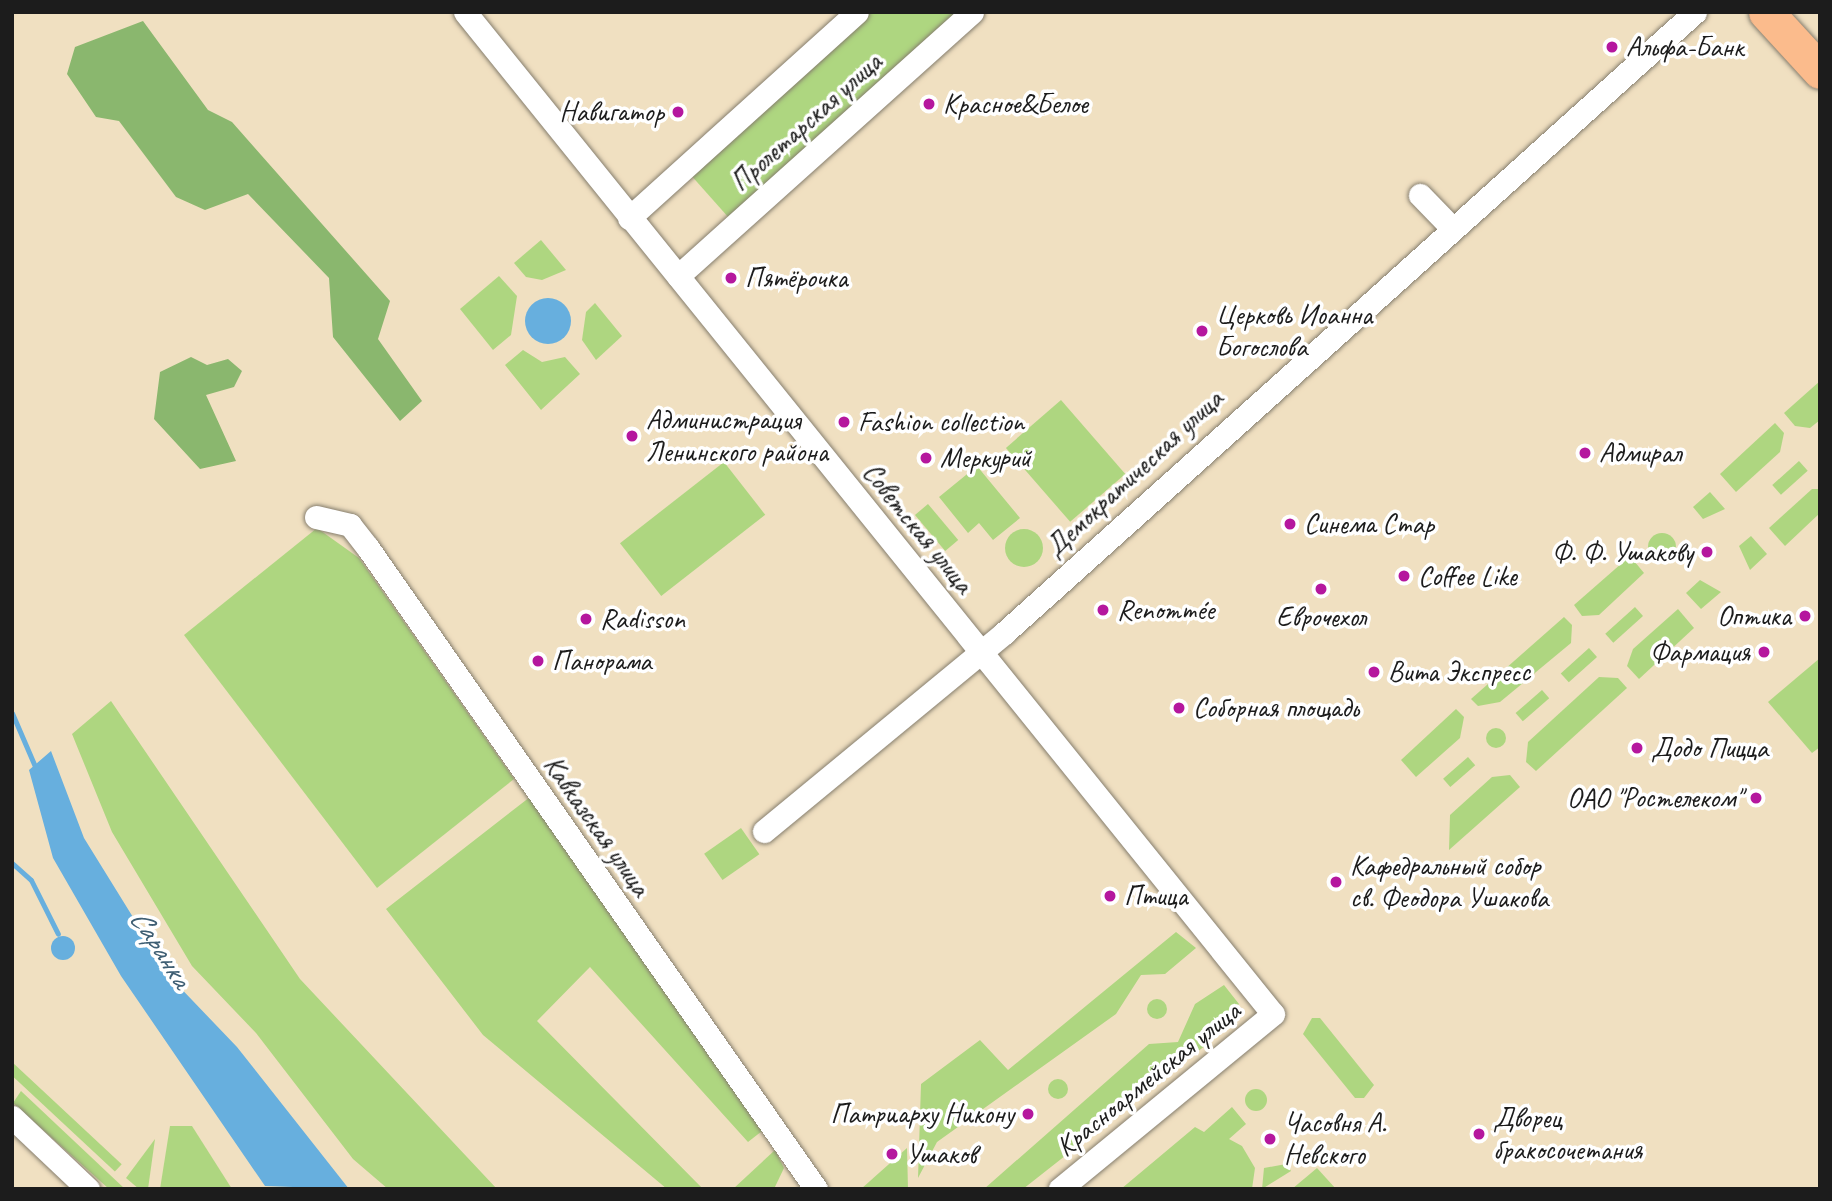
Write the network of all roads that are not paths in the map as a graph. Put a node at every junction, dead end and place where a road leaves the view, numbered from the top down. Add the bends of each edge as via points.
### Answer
1 (465, 12) edge
2 (857, 12) edge
3 (972, 12) edge
4 (1695, 12) edge
5 (1766, 12) edge
6 (1820, 71) edge
7 (1420, 195) dead end
8 (629, 218) junction
9 (1452, 228) junction
10 (678, 276) junction
11 (316, 517) dead end
12 (981, 654) junction
13 (764, 831) dead end
14 (1273, 1014) joint
15 (12, 1117) edge
16 (88, 1189) edge
17 (816, 1189) edge
18 (1060, 1189) edge

1 - 8 street, Советская улица
2 - 8 street, Пролетарская улица
3 - 10 street, Пролетарская улица
4 - 9 street, Демократическая улица
5 - 6 main road
7 - 9 street
8 - 10 street, Советская улица
9 - 12 street, Демократическая улица
10 - 12 street, Советская улица
11 - 17 street, Кавказская улица via 350,525 368,548
12 - 13 street, Демократическая улица
12 - 14 street, Советская улица
14 - 18 street, Красноармейская улица
15 - 16 street

